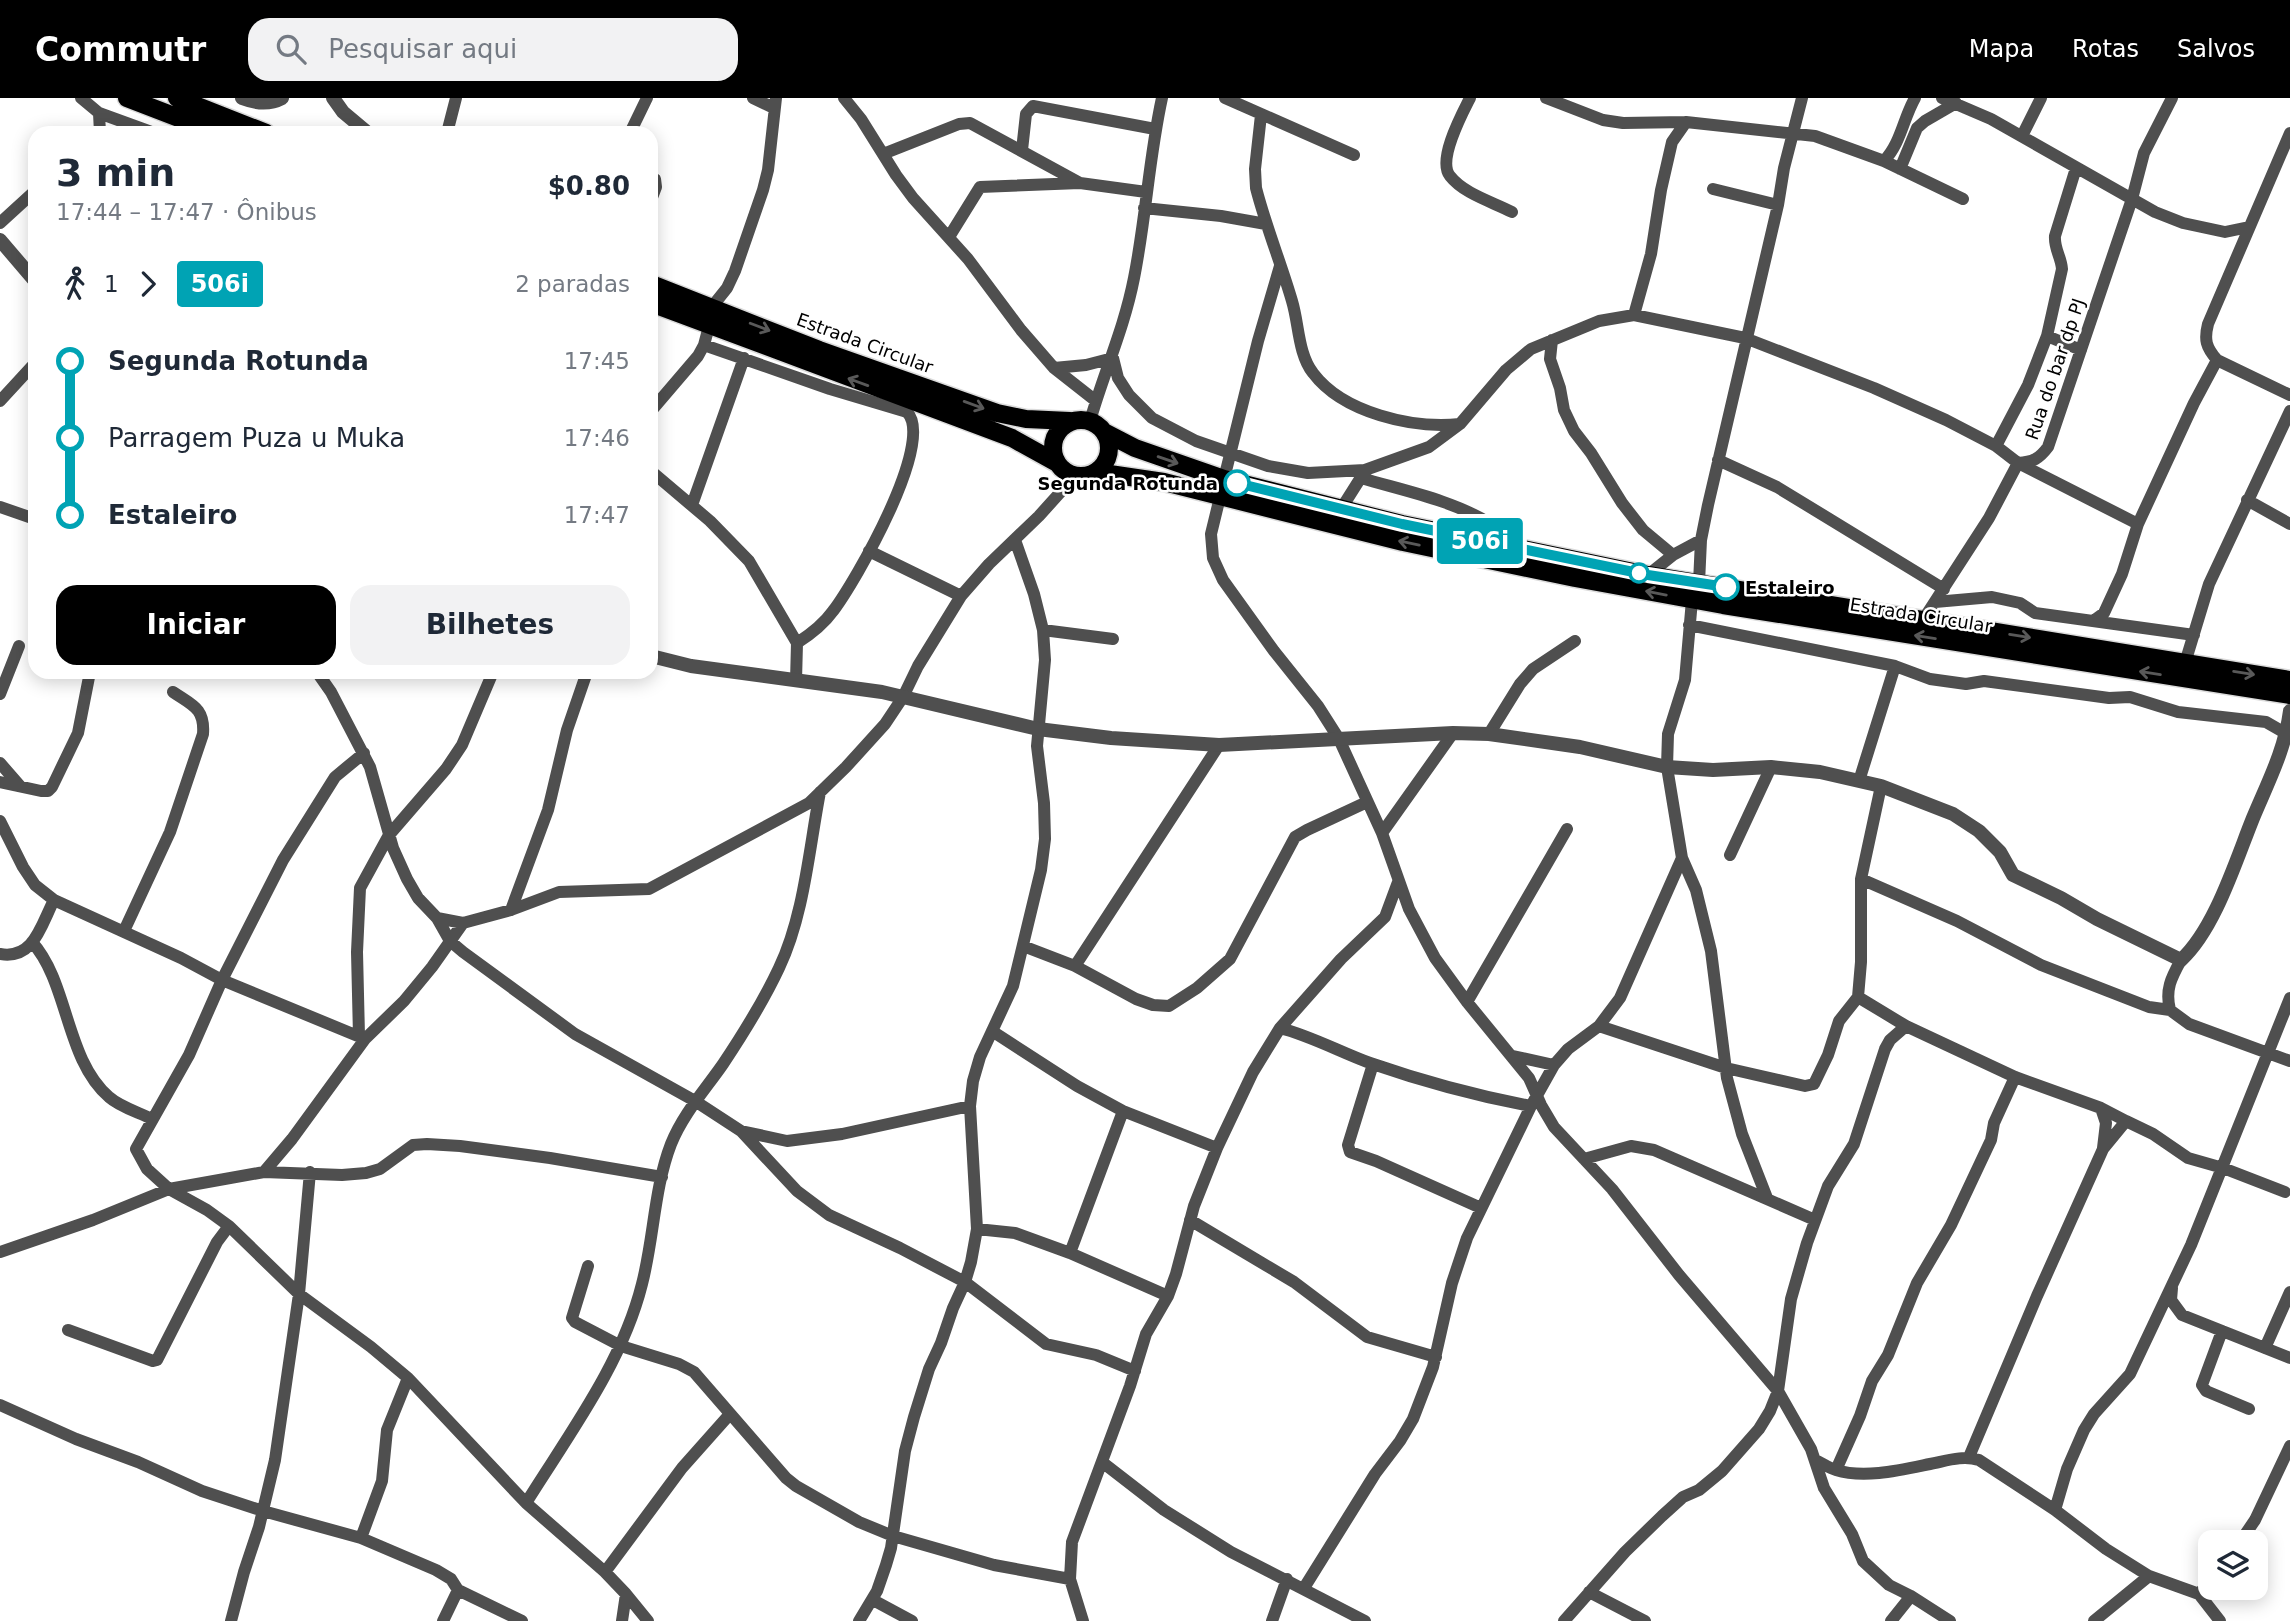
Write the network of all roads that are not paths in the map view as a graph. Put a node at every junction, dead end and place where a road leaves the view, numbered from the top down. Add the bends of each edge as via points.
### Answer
1 (81, 98) edge
2 (127, 98) edge
3 (177, 98) edge
4 (242, 98) edge
5 (282, 98) edge
6 (333, 98) edge
7 (456, 98) edge
8 (647, 98) edge
9 (753, 98) edge
10 (844, 98) edge
11 (1163, 98) edge
12 (1225, 98) edge
13 (1470, 98) edge
14 (1546, 98) edge
15 (1802, 98) edge
16 (1915, 98) edge
17 (1942, 98) edge
18 (2041, 98) edge
19 (2172, 98) edge
20 (775, 103) edge
21 (1956, 103) junction
22 (344, 105) edge
23 (99, 113) junction
24 (1261, 115) junction
25 (1658, 121) junction
26 (1686, 122) junction
27 (101, 126) edge
28 (135, 126) edge
29 (200, 126) edge
30 (248, 126) edge
31 (362, 126) edge
32 (449, 126) edge
33 (633, 126) edge
34 (1155, 129) junction
35 (1792, 133) junction
36 (2290, 133) edge
37 (2022, 136) junction
38 (1672, 142) junction
39 (1022, 150) junction
40 (883, 153) junction
41 (1354, 155) dead end
42 (1884, 162) junction
43 (2076, 168) junction
44 (1900, 169) junction
45 (1080, 183) junction
46 (1713, 190) dead end
47 (1146, 192) junction
48 (28, 197) edge
49 (1963, 199) dead end
50 (2132, 199) junction
51 (1778, 205) junction
52 (1144, 208) junction
53 (1513, 212) dead end
54 (0, 223) edge
55 (1266, 224) junction
56 (2249, 227) junction
57 (2225, 232) junction
58 (949, 237) junction
59 (0, 240) edge
60 (2241, 247) junction
61 (1280, 266) junction
62 (28, 273) edge
63 (658, 288) edge
64 (727, 288) junction
65 (658, 305) edge
66 (1634, 315) junction
67 (710, 317) junction
68 (733, 317) junction
69 (2047, 336) junction
70 (1745, 338) junction
71 (1552, 340) junction
72 (704, 345) junction
73 (2081, 350) junction
74 (744, 358) junction
75 (1113, 358) junction
76 (2217, 360) junction
77 (1054, 368) junction
78 (28, 371) edge
79 (2290, 396) edge
80 (0, 401) edge
81 (1096, 401) junction
82 (658, 403) edge
83 (2290, 411) edge
84 (1070, 421) junction
85 (1090, 421) junction
86 (1460, 424) junction
87 (1105, 433) junction
88 (1996, 446) junction
89 (1230, 454) junction
90 (1718, 460) junction
91 (1057, 463) junction
92 (2018, 463) junction
93 (1096, 472) junction
94 (1363, 474) junction
95 (1075, 476) junction
96 (658, 477) edge
97 (1222, 488) junction
98 (2247, 500) junction
99 (692, 505) junction
100 (0, 508) edge
101 (1341, 509) junction
102 (28, 517) edge
103 (2138, 524) junction
104 (2290, 524) edge
105 (1015, 540) junction
106 (1701, 540) junction
107 (869, 551) junction
108 (1528, 551) junction
109 (1673, 555) junction
110 (1648, 575) junction
111 (1944, 589) junction
112 (1696, 591) junction
113 (961, 596) junction
114 (1935, 602) junction
115 (2102, 619) junction
116 (1923, 620) junction
117 (1689, 625) junction
118 (1043, 630) junction
119 (2194, 635) junction
120 (1113, 639) dead end
121 (1575, 642) dead end
122 (797, 643) junction
123 (19, 646) dead end
124 (658, 658) edge
125 (2185, 663) junction
126 (1895, 666) junction
127 (89, 679) edge
128 (322, 679) edge
129 (490, 679) edge
130 (585, 679) edge
131 (2290, 680) edge
132 (796, 681) junction
133 (173, 692) dead end
134 (0, 694) edge
135 (2290, 695) edge
136 (904, 697) junction
137 (2290, 712) edge
138 (1038, 729) junction
139 (1453, 733) junction
140 (1489, 734) junction
141 (2288, 735) edge
142 (1339, 739) junction
143 (1219, 745) junction
144 (364, 753) junction
145 (0, 763) edge
146 (1667, 767) junction
147 (1771, 767) junction
148 (1859, 781) junction
149 (0, 782) edge
150 (20, 786) junction
151 (1881, 786) junction
152 (820, 792) junction
153 (1367, 802) junction
154 (0, 821) edge
155 (1567, 829) dead end
156 (1382, 833) junction
157 (389, 835) junction
158 (1730, 855) dead end
159 (1682, 858) junction
160 (1861, 879) junction
161 (1398, 883) junction
162 (54, 900) junction
163 (1409, 909) junction
164 (511, 910) junction
165 (1385, 917) junction
166 (437, 918) junction
167 (463, 923) junction
168 (124, 932) junction
169 (450, 941) junction
170 (32, 942) junction
171 (1023, 946) junction
172 (0, 954) edge
173 (2180, 960) junction
174 (1075, 966) junction
175 (222, 979) junction
176 (1858, 997) junction
177 (2290, 998) edge
178 (1467, 1002) junction
179 (2170, 1010) junction
180 (1293, 1012) junction
181 (1599, 1026) junction
182 (1906, 1026) junction
183 (1280, 1028) junction
184 (992, 1031) junction
185 (1301, 1034) junction
186 (362, 1038) junction
187 (2269, 1053) junction
188 (1513, 1056) junction
189 (2290, 1061) edge
190 (1373, 1064) junction
191 (1554, 1065) junction
192 (1726, 1068) junction
193 (2015, 1077) junction
194 (695, 1101) junction
195 (1534, 1101) junction
196 (970, 1106) junction
197 (2101, 1108) junction
198 (1123, 1111) junction
199 (152, 1119) junction
200 (2126, 1122) junction
201 (741, 1131) junction
202 (1216, 1148) junction
203 (2103, 1149) junction
204 (1584, 1159) junction
205 (2223, 1168) junction
206 (264, 1172) junction
207 (310, 1172) junction
208 (662, 1177) junction
209 (169, 1189) junction
210 (2285, 1192) dead end
211 (1767, 1198) junction
212 (1481, 1208) junction
213 (1190, 1220) junction
214 (1815, 1220) junction
215 (229, 1226) junction
216 (977, 1229) junction
217 (0, 1252) edge
218 (1070, 1253) junction
219 (588, 1266) dead end
220 (965, 1282) junction
221 (2173, 1284) junction
222 (2290, 1292) edge
223 (299, 1294) junction
224 (1168, 1296) junction
225 (68, 1330) dead end
226 (2222, 1331) junction
227 (621, 1346) junction
228 (2265, 1348) junction
229 (1436, 1357) junction
230 (2290, 1358) edge
231 (1135, 1371) junction
232 (408, 1378) junction
233 (1778, 1391) junction
234 (0, 1405) edge
235 (2249, 1409) dead end
236 (730, 1414) junction
237 (2290, 1446) edge
238 (1969, 1457) junction
239 (1815, 1460) junction
240 (1102, 1462) junction
241 (1836, 1470) junction
242 (526, 1503) junction
243 (2055, 1510) junction
244 (263, 1511) junction
245 (2248, 1530) edge
246 (893, 1536) junction
247 (361, 1538) junction
248 (605, 1572) junction
249 (2149, 1576) junction
250 (1070, 1579) junction
251 (1287, 1579) junction
252 (1304, 1588) junction
253 (458, 1590) junction
254 (1589, 1592) junction
255 (626, 1594) junction
256 (2198, 1594) edge
257 (1911, 1595) junction
258 (873, 1600) junction
259 (2204, 1600) edge
260 (231, 1621) edge
261 (443, 1621) edge
262 (522, 1621) edge
263 (622, 1621) edge
264 (648, 1621) edge
265 (859, 1621) edge
266 (912, 1621) edge
267 (1083, 1621) edge
268 (1272, 1621) edge
269 (1364, 1621) edge
270 (1564, 1621) edge
271 (1645, 1621) edge
272 (1891, 1621) edge
273 (1950, 1621) edge
274 (2094, 1621) edge
275 (2220, 1621) edge

1 - 23 street
2 - 29 main road
3 - 30 main road
4 - 5 street via 274,102
6 - 22 street
7 - 32 street
8 - 33 street
9 - 20 street
10 - 40 street
11 - 34 street
12 - 24 street
13 - 53 street via 1454,133 1447,169 1470,191
14 - 25 street via 1603,120 1623,124
15 - 35 street
16 - 42 street via 1893,152
17 - 21 street
18 - 37 street
19 - 50 street, Rua do bar dp PJ via 2144,153
20 - 64 street via 763,190
21 - 37 street
21 - 44 street via 1917,128
22 - 31 street
23 - 27 street
23 - 28 street
24 - 41 street
24 - 55 street via 1255,169
25 - 26 street
25 - 38 street
26 - 35 street
26 - 38 street
34 - 39 street via 1033,106 1026,114
34 - 47 street
35 - 42 street via 1815,136
35 - 51 street
36 - 56 street
37 - 43 street
38 - 66 street via 1651,254
39 - 40 street via 970,122
39 - 45 street
40 - 58 street via 913,198
42 - 44 street
43 - 50 street
43 - 69 street via 2055,236 2062,269
44 - 49 street
45 - 47 street
45 - 58 street via 980,187
46 - 51 street
47 - 52 street
48 - 54 street
50 - 57 street via 2183,223
50 - 73 street, Rua do bar dp PJ
51 - 70 street
52 - 55 street
52 - 75 street via 1135,276
55 - 61 street
56 - 57 street
56 - 60 street
57 - 60 street
58 - 77 street
59 - 62 street
60 - 76 street via 2204,339
61 - 86 street via 1311,372 1331,391 1361,409 1397,419 1435,426
61 - 89 street
63 - 67 main road, Estrada Circular
64 - 67 street
64 - 68 street
65 - 67 main road, Estrada Circular
66 - 70 street
66 - 71 street via 1599,321
67 - 68 main road, Estrada Circular
67 - 72 street
91 -> 67 main road, Estrada Circular via 1012,438
68 -> 84 main road, Estrada Circular via 997,413
69 - 73 street
69 - 88 street
70 - 88 street via 1874,387
70 - 90 street
71 - 86 street via 1531,349 1506,370
71 - 109 street via 1550,359 1574,431 1643,530
72 - 74 street
72 - 82 street
73 - 92 street, Rua do bar dp PJ via 2048,447 2033,462
74 - 99 street
74 - 107 street via 911,416 912,442 902,485
75 - 77 street
75 - 81 street
75 - 89 street via 1129,395 1152,418
76 - 79 street
76 - 103 street
77 - 81 street
78 - 80 street
81 - 85 street
83 - 98 street
84 - 85 main road
84 - 91 main road via 1056,434
85 - 87 main road
86 - 94 street via 1429,447
87 - 93 main road via 1109,455
87 -> 97 main road, Estrada Circular
88 - 92 street
89 - 94 street via 1308,473
89 - 97 street
90 - 106 street
90 - 111 street via 1787,492
91 - 95 main road
92 - 103 street
92 - 111 street
93 - 95 main road
93 - 97 main road, Estrada Circular
94 - 101 street
94 - 108 street via 1473,514
95 - 105 street
96 - 99 street
97 - 101 main road, Estrada Circular
112 -> 97 main road, Estrada Circular via 1403,542
97 - 142 street via 1211,534 1213,558 1223,580
98 - 104 street
98 - 119 street via 2209,584
99 - 122 street via 749,561
100 - 102 street
101 - 108 main road, Estrada Circular
103 - 115 street
105 - 113 street
105 - 118 street
106 - 109 street
106 - 112 street
107 - 113 street
107 - 122 street via 831,614
108 - 110 main road, Estrada Circular
109 - 110 street
110 - 112 main road, Estrada Circular
111 - 114 street
112 - 116 main road, Estrada Circular
112 - 117 street
135 -> 112 main road, Estrada Circular
113 - 136 street
114 - 115 street via 2000,598 2035,613
114 - 116 street
115 - 119 street
116 -> 125 main road, Estrada Circular
117 - 126 street
117 - 146 street via 1685,680 1668,734
118 - 120 street
118 - 138 street via 1044,687
119 - 125 street
121 - 140 street via 1533,669
122 - 132 street
123 - 134 street
124 - 132 street
125 -> 131 main road, Estrada Circular
126 - 141 street via 1956,683 1984,681 2130,697 2178,712 2266,722
126 - 148 street
127 - 150 street via 78,733 52,787 41,791
128 - 144 street
129 - 157 street via 462,745
130 - 164 street via 548,810
132 - 136 street
133 - 168 street via 198,709 204,719 203,734 170,831
136 - 138 street
136 - 152 street via 885,724
137 - 141 street
138 - 143 street
138 - 171 street via 1045,839
139 - 140 street
139 - 142 street
139 - 156 street
140 - 146 street via 1580,747
141 - 173 street via 2235,867 2203,931
142 - 143 street
142 - 153 street
143 - 174 street
144 - 157 street
144 - 175 street via 335,777 311,813
145 - 150 street
146 - 147 street
146 - 159 street
147 - 148 street
147 - 158 street
148 - 151 street
149 - 150 street
151 - 160 street
151 - 173 street via 1953,814 2000,852 2013,875
152 - 164 street via 800,808 649,889 559,892
152 - 194 street via 798,915 779,967 722,1065
153 - 156 street
153 - 174 street via 1295,837 1230,959 1179,1001 1162,1006 1136,999
154 - 162 street via 35,885
155 - 178 street
156 - 161 street
157 - 166 street via 407,879
157 - 186 street via 360,888 357,952
159 - 181 street via 1620,998
159 - 192 street via 1696,890 1711,951
160 - 176 street
160 - 179 street via 2041,965 2149,1007
161 - 163 street
161 - 165 street
162 - 168 street
162 - 170 street
163 - 165 street
163 - 178 street via 1435,958
164 - 167 street
165 - 180 street
166 - 167 street
166 - 169 street
167 - 169 street
168 - 175 street
169 - 186 street via 404,1001
169 - 194 street via 575,1034
170 - 172 street via 22,953
170 - 199 street via 45,956 63,1010 100,1088
171 - 174 street
171 - 184 street via 1013,986
173 - 179 street via 2166,996
175 - 186 street
175 - 199 street via 188,1055
176 - 182 street
176 - 192 street via 1839,1021 1814,1084 1805,1086
177 - 187 street
178 - 188 street
179 - 187 street via 2189,1024
180 - 183 street
180 - 185 street
181 - 191 street
181 - 192 street
182 - 193 street
182 - 214 street via 1889,1040 1854,1144 1828,1186
183 - 185 street
183 - 202 street
184 - 196 street via 980,1057
184 - 198 street
185 - 190 street
186 - 206 street
187 - 189 street
187 - 205 street
188 - 191 street
188 - 195 street via 1529,1078
190 - 195 street via 1432,1083
190 - 212 street via 1348,1145 1350,1152
191 - 195 street
192 - 211 street via 1742,1134
193 - 197 street
193 - 241 street via 1991,1140 1951,1225 1917,1283
194 - 201 street
194 - 208 street via 671,1143
195 - 204 street
195 - 212 street
196 - 201 street via 788,1142
196 - 216 street
197 - 200 street
197 - 203 street via 2106,1123
198 - 202 street
198 - 218 street
199 - 209 street via 136,1149 147,1170
200 - 203 street
200 - 205 street via 2189,1158
201 - 220 street via 797,1191 829,1215
202 - 213 street
203 - 238 street
204 - 211 street via 1631,1146 1654,1150
204 - 233 street
205 - 210 street
205 - 221 street
206 - 207 street
206 - 209 street
207 - 208 street via 366,1173 380,1169 413,1145 427,1144
207 - 223 street
208 - 227 street via 642,1283
209 - 215 street
209 - 217 street
211 - 214 street
212 - 229 street via 1451,1283
213 - 224 street
213 - 229 street via 1294,1282 1367,1337
214 - 233 street via 1791,1299
215 - 223 street
215 - 225 street via 216,1242 157,1360
216 - 218 street via 1015,1234
216 - 220 street
218 - 224 street
219 - 227 street via 572,1318
220 - 231 street via 1045,1345 1096,1355
220 - 246 street via 914,1417
221 - 226 street via 2171,1300 2182,1315
221 - 243 street via 2130,1374 2084,1430
222 - 228 street
223 - 232 street
223 - 244 street
224 - 231 street via 1146,1334
226 - 228 street
226 - 235 street via 2202,1385 2206,1391
227 - 236 street via 694,1372
227 - 242 street
228 - 230 street
229 - 252 street via 1413,1419
231 - 240 street
232 - 242 street
232 - 247 street via 387,1430 382,1481
233 - 239 street
233 - 254 street via 1759,1429 1722,1471 1662,1516
234 - 244 street via 202,1491
236 - 246 street via 796,1486
236 - 248 street via 682,1468
237 - 245 street
238 - 241 street via 1879,1472
238 - 243 street
239 - 241 street
239 - 257 street via 1863,1561 1889,1585
240 - 250 street via 1072,1542
240 - 251 street via 1164,1510 1231,1552
242 - 248 street
243 - 249 street
244 - 247 street
244 - 260 street
246 - 250 street via 994,1565
246 - 258 street
247 - 253 street via 436,1570
248 - 255 street
249 - 256 street
249 - 274 street
250 - 267 street
251 - 252 street
251 - 268 street
252 - 269 street
253 - 261 street
253 - 262 street
254 - 270 street
254 - 271 street
255 - 263 street
255 - 264 street
257 - 272 street
257 - 273 street
258 - 265 street
258 - 266 street
259 - 275 street

